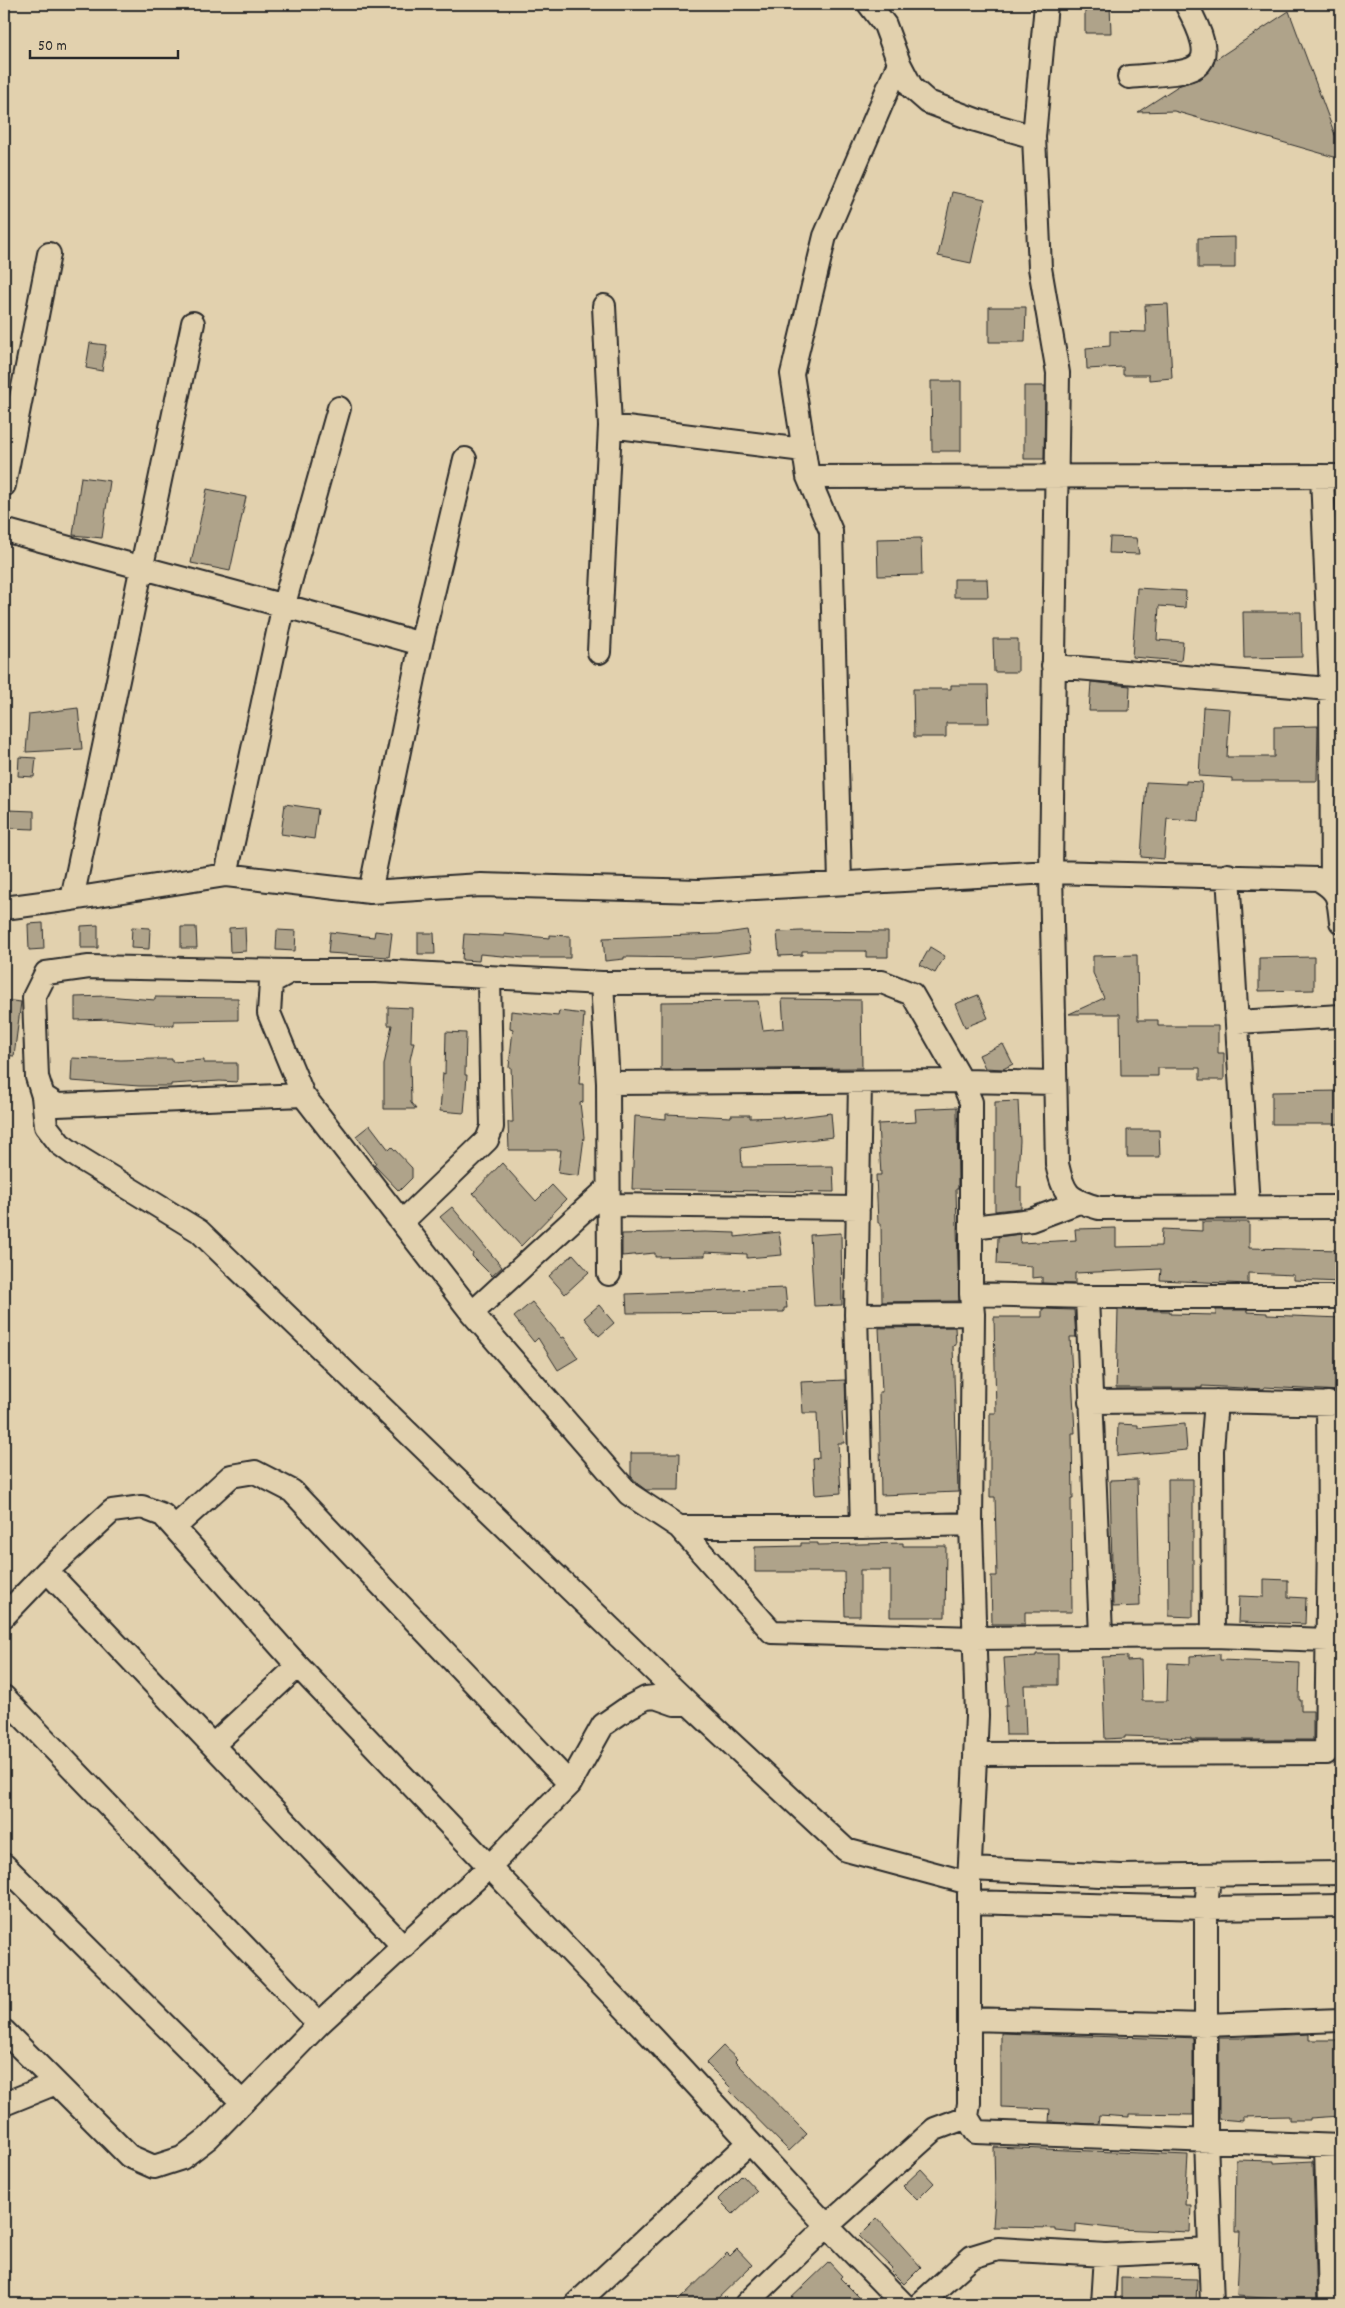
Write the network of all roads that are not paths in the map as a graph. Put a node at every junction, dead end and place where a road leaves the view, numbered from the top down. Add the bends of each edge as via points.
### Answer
1 (869, 4) edge
2 (1046, 4) edge
3 (1186, 4) edge
4 (898, 63) junction
5 (1129, 77) dead end
6 (1034, 136) junction
7 (49, 254) dead end
8 (604, 306) dead end
9 (193, 323) dead end
10 (339, 408) dead end
11 (610, 426) junction
12 (803, 450) junction
13 (465, 459) dead end
14 (1055, 476) junction
15 (1332, 476) edge
16 (808, 477) junction
17 (4, 486) edge
18 (4, 530) edge
19 (141, 568) junction
20 (284, 604) junction
21 (421, 644) junction
22 (599, 652) dead end
23 (1053, 666) junction
24 (1336, 690) edge
25 (1051, 872) junction
26 (226, 875) junction
27 (1228, 875) junction
28 (840, 883) junction
29 (1332, 887) junction
30 (370, 892) junction
31 (72, 900) junction
32 (4, 908) edge
33 (1341, 922) edge
34 (291, 971) junction
35 (488, 977) junction
36 (602, 982) junction
37 (1341, 1016) edge
38 (1236, 1022) junction
39 (962, 1081) junction
40 (860, 1082) junction
41 (608, 1083) junction
42 (1055, 1083) junction
43 (303, 1094) junction
44 (43, 1096) junction
45 (609, 1196) junction
46 (1079, 1202) junction
47 (1248, 1207) junction
48 (1341, 1207) edge
49 (858, 1208) junction
50 (402, 1222) junction
51 (972, 1227) junction
52 (609, 1274) dead end
53 (1087, 1297) junction
54 (1341, 1297) edge
55 (972, 1304) junction
56 (472, 1313) junction
57 (856, 1315) junction
58 (1216, 1401) junction
59 (1090, 1402) junction
60 (1335, 1404) edge
61 (971, 1524) junction
62 (175, 1527) junction
63 (679, 1527) junction
64 (862, 1527) junction
65 (47, 1571) junction
66 (4, 1616) edge
67 (1101, 1635) junction
68 (1213, 1636) junction
69 (975, 1638) junction
70 (1328, 1640) junction
71 (298, 1666) junction
72 (4, 1697) edge
73 (689, 1704) junction
74 (213, 1745) junction
75 (975, 1754) junction
76 (1334, 1754) edge
77 (570, 1784) junction
78 (4, 1865) edge
79 (490, 1866) junction
80 (1341, 1873) edge
81 (1209, 1875) junction
82 (970, 1885) junction
83 (1341, 1906) edge
84 (1206, 1908) junction
85 (404, 1947) junction
86 (969, 2020) junction
87 (1341, 2020) edge
88 (319, 2024) junction
89 (1206, 2025) junction
90 (4, 2031) edge
91 (56, 2083) junction
92 (242, 2102) junction
93 (4, 2104) edge
94 (966, 2117) junction
95 (1206, 2139) junction
96 (749, 2143) junction
97 (1334, 2146) edge
98 (827, 2226) junction
99 (1210, 2250) junction
100 (1106, 2254) junction
101 (576, 2304) edge
102 (746, 2304) edge
103 (903, 2304) edge
104 (920, 2304) edge
105 (1103, 2304) edge
106 (1212, 2304) edge
107 (1330, 2304) edge

1 - 4 street via 885,26
2 - 6 street
3 - 5 street via 1205,52 1204,60 1195,69
4 - 6 street via 912,88 928,102
4 - 12 street via 823,246 792,374
6 - 14 street via 1040,268 1058,373
7 - 17 street
8 - 11 street
9 - 19 street
10 - 20 street
11 - 12 street
11 - 22 street
12 - 16 street
13 - 21 street
14 - 15 street
14 - 16 street
14 - 23 street
15 - 24 street
16 - 28 street via 831,531
18 - 19 street
19 - 20 street
19 - 31 street
20 - 21 street
20 - 26 street
21 - 30 street
23 - 24 street
23 - 25 street
24 - 29 street
25 - 27 street
25 - 28 street
25 - 42 street
26 - 30 street
26 - 31 street
27 - 29 street via 1318,879
27 - 38 street
28 - 30 street via 699,891 481,885
29 - 33 street via 1339,901
31 - 32 street
34 - 35 street via 376,971
34 - 43 street via 271,982 268,1013
34 - 44 street via 89,967 46,973 34,997 37,1077
35 - 36 street
35 - 50 street via 492,1127 487,1140
36 - 39 street via 882,982 912,994
36 - 41 street
37 - 38 street
38 - 47 street
39 - 40 street
39 - 42 street
39 - 51 street via 971,1102
40 - 41 street
40 - 49 street
41 - 45 street
42 - 46 street via 1057,1164 1063,1188
43 - 44 street via 58,1105
43 - 50 street
44 - 73 street via 46,1126 60,1144 199,1231
45 - 49 street
45 - 52 street
45 - 56 street
46 - 47 street via 1099,1208
46 - 51 street via 1031,1220
47 - 48 street
49 - 57 street
50 - 56 street
51 - 55 street
53 - 54 street
53 - 55 street
53 - 59 street
55 - 57 street
55 - 61 street
56 - 63 street via 629,1494
57 - 64 street
58 - 59 street
58 - 60 street
58 - 68 street via 1212,1450
59 - 67 street
60 - 70 street
61 - 64 street
61 - 69 street
62 - 65 street via 163,1515 142,1507 112,1511
62 - 71 street
62 - 77 street via 231,1476 254,1472 292,1491
63 - 64 street
63 - 69 street via 772,1632
65 - 66 street
65 - 74 street
67 - 68 street
67 - 69 street
68 - 70 street
69 - 75 street
70 - 76 street
71 - 74 street
71 - 79 street
72 - 88 street
73 - 77 street via 675,1704 654,1697 629,1707 603,1725
73 - 82 street via 846,1850
74 - 85 street
75 - 76 street
75 - 82 street
77 - 79 street
78 - 92 street
79 - 85 street
79 - 96 street
80 - 81 street
81 - 82 street via 1121,1876
81 - 84 street
82 - 84 street
82 - 86 street
83 - 84 street
84 - 89 street
85 - 88 street
86 - 89 street
86 - 94 street via 969,2103
87 - 89 street
88 - 92 street
89 - 95 street
90 - 91 street
91 - 92 street via 129,2156 154,2167 182,2158 208,2138
91 - 93 street
94 - 95 street via 976,2132
94 - 98 street via 935,2129
95 - 97 street
95 - 99 street
96 - 98 street
96 - 101 street
97 - 107 street
98 - 102 street
98 - 103 street
99 - 100 street
99 - 106 street
100 - 104 street via 998,2249 972,2256
100 - 105 street

